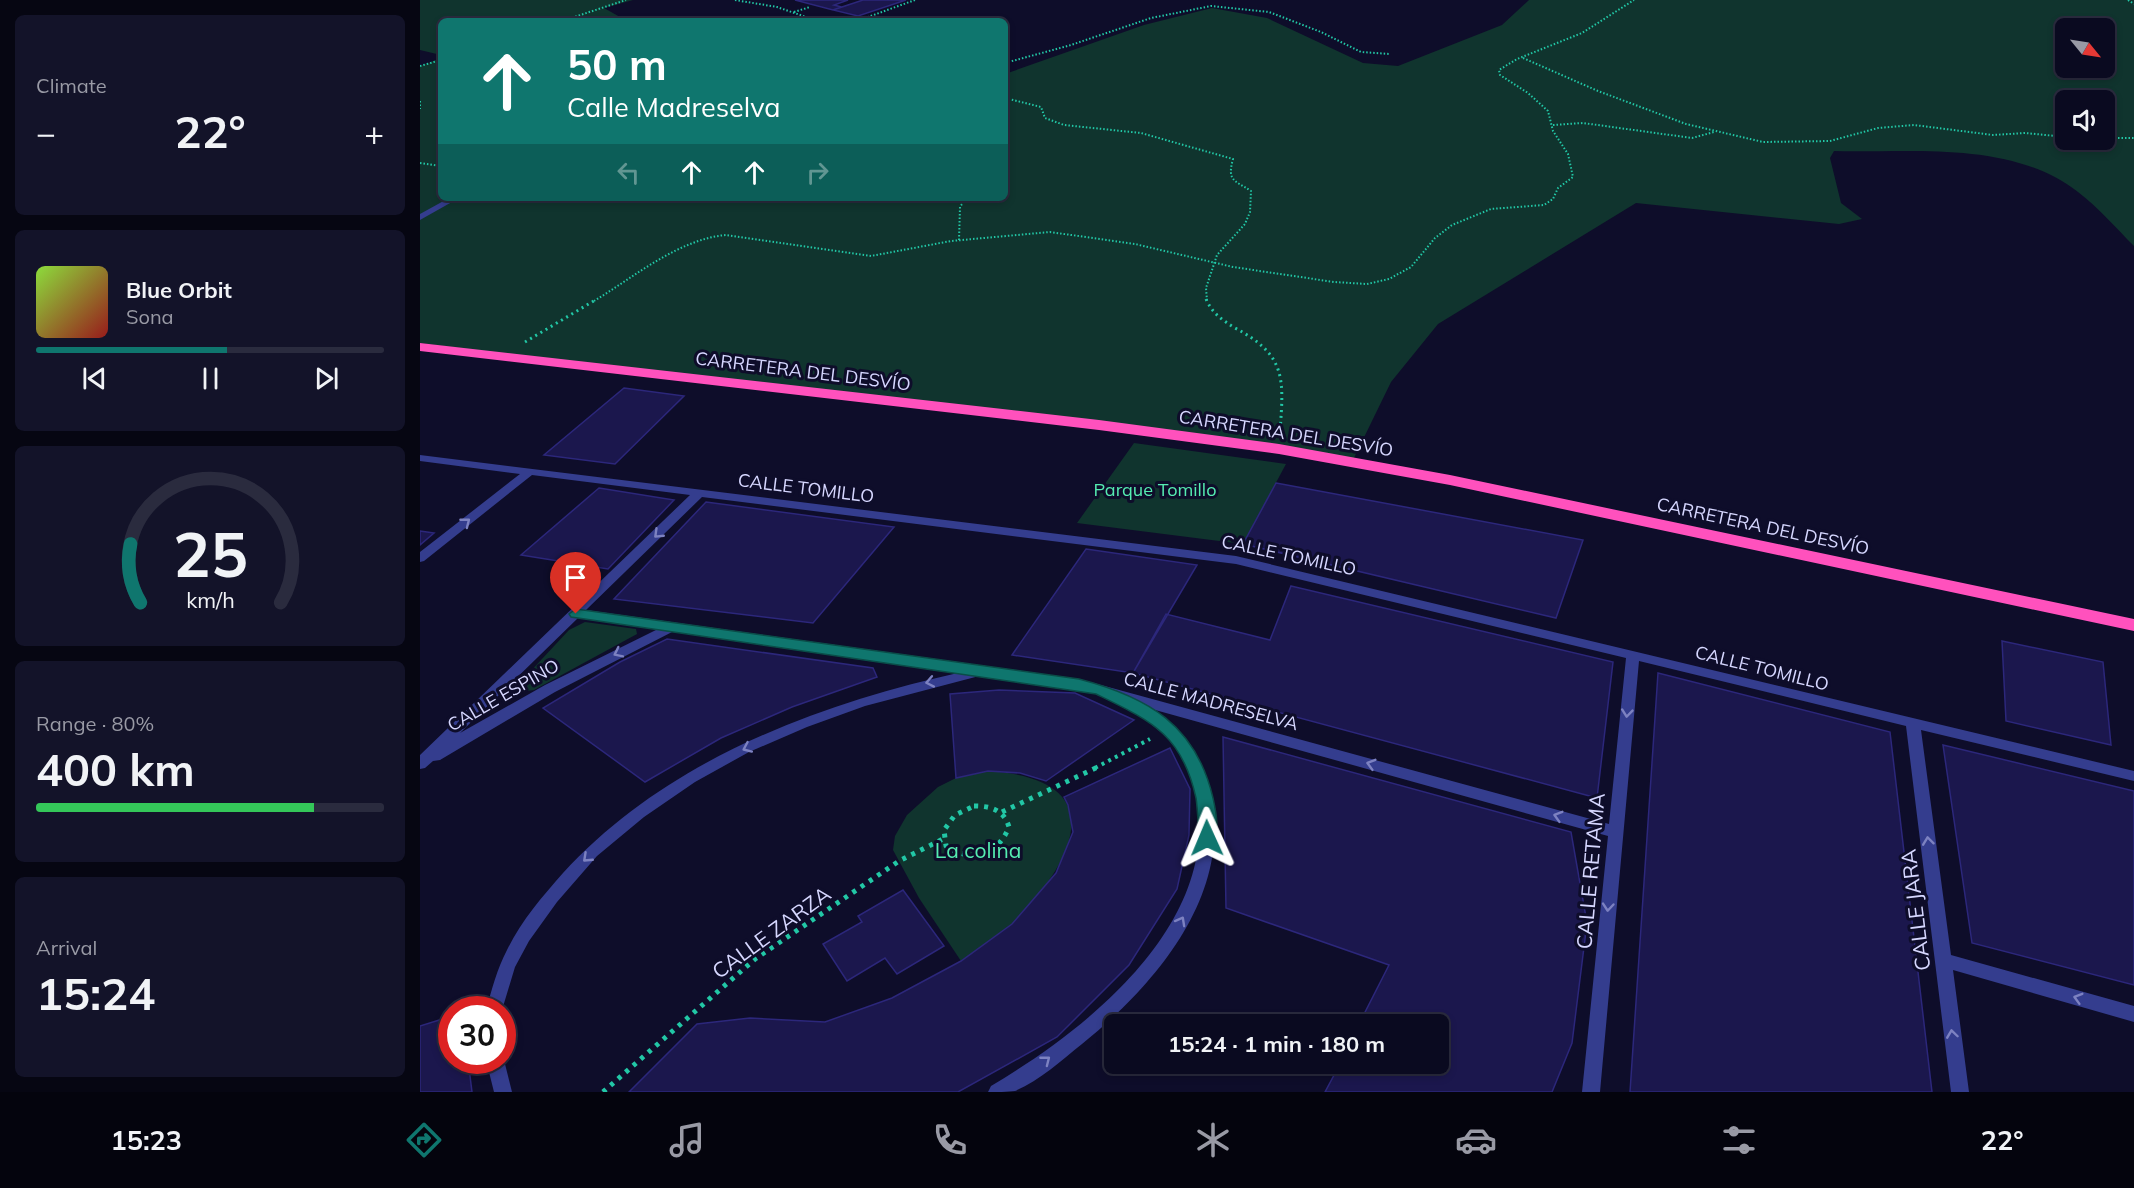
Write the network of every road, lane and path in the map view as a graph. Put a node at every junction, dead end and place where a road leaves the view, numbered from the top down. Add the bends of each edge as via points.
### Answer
1 (626, 0) edge
2 (735, 0) edge
3 (915, 0) edge
4 (1634, 0) edge
5 (2128, 0) edge
6 (2134, 4) edge
7 (810, 7) dead end
8 (792, 12) junction
9 (571, 18) edge
10 (810, 18) edge
11 (861, 18) edge
12 (1389, 54) dead end
13 (1522, 57) junction
14 (438, 61) edge
15 (1008, 62) edge
16 (420, 66) edge
17 (1008, 98) edge
18 (420, 101) edge
19 (420, 109) edge
20 (1553, 125) junction
21 (1715, 131) junction
22 (2055, 136) edge
23 (2115, 138) edge
24 (2134, 138) edge
25 (420, 163) edge
26 (438, 166) edge
27 (449, 201) edge
28 (964, 201) edge
29 (420, 217) edge
30 (959, 240) junction
31 (1216, 263) junction
32 (420, 347) edge
33 (506, 357) junction
34 (1279, 449) junction
35 (420, 458) edge
36 (529, 472) junction
37 (699, 493) junction
38 (420, 558) edge
39 (576, 614) junction
40 (2134, 625) edge
41 (671, 627) junction
42 (1633, 655) junction
43 (988, 671) junction
44 (1101, 690) junction
45 (1913, 723) junction
46 (1170, 728) junction
47 (420, 765) edge
48 (2134, 776) edge
49 (1002, 812) junction
50 (1615, 832) junction
51 (943, 839) junction
52 (1942, 960) junction
53 (498, 996) edge
54 (2134, 1014) edge
55 (499, 1074) edge
56 (504, 1092) edge
57 (603, 1092) edge
58 (997, 1092) edge
59 (1591, 1092) edge
60 (1960, 1092) edge

1 - 9 path
2 - 8 path
3 - 11 path
4 - 13 path via 1582,33
5 - 6 path
7 - 8 path
8 - 10 path
12 - 15 path via 1361,52 1269,12 1211,6 1145,20
13 - 20 path via 1498,72 1543,106
13 - 21 path via 1598,91
14 - 16 path
17 - 31 path via 1035,103 1045,118 1056,124 1133,131 1233,159 1229,173 1250,188 1250,214 1238,236 1218,252
18 - 19 path
20 - 21 path via 1583,123 1692,138
20 - 31 path via 1568,154 1573,177 1558,188 1549,203 1491,209 1464,219 1435,238 1411,267 1389,279 1350,284
21 - 22 path via 1763,142 1830,141 1878,128 1914,125 1993,135
23 - 24 path
25 - 26 path
27 - 29 street
28 - 30 path via 960,207
30 - 31 path via 1050,232 1135,244
30 - 33 path via 871,256 714,236 664,258 530,338
31 - 34 path via 1204,293 1209,310 1255,338 1272,354 1280,369 1283,386
32 - 33 highway, CARRETERA DEL DESVÍO
33 - 34 highway, CARRETERA DEL DESVÍO
34 - 40 highway, CARRETERA DEL DESVÍO via 1450,480
35 - 36 street, CALLE TOMILLO
36 - 37 street, CALLE TOMILLO
38 -> 36 street
37 -> 39 street, CALLE ESPINO
37 - 42 street, CALLE TOMILLO via 1236,560
39 - 41 street, CALLE MADRESELVA
39 - 47 street, CALLE ESPINO
41 - 43 street, CALLE MADRESELVA
41 -> 47 street, CALLE ESPINO via 536,695
42 - 45 street, CALLE TOMILLO
42 -> 50 street, CALLE RETAMA
43 - 44 street, CALLE MADRESELVA
43 -> 53 street via 913,686 807,722 724,759 656,800 616,830 568,875 534,918 509,962
44 - 46 street
50 -> 44 street, CALLE MADRESELVA
45 - 48 street, CALLE TOMILLO
52 -> 45 street, CALLE JARA
46 - 49 path via 1064,785
58 -> 46 street via 1095,1022 1128,990 1177,928 1196,891 1205,859 1209,818 1199,775
49 - 51 path via 985,806 964,809 947,822
49 - 51 path via 1009,827 1007,835 984,855 962,856 953,852
50 -> 59 street, CALLE RETAMA
51 - 57 path, CALLE ZARZA via 899,861 755,959
54 -> 52 street
60 -> 52 street, CALLE JARA
55 - 56 street

